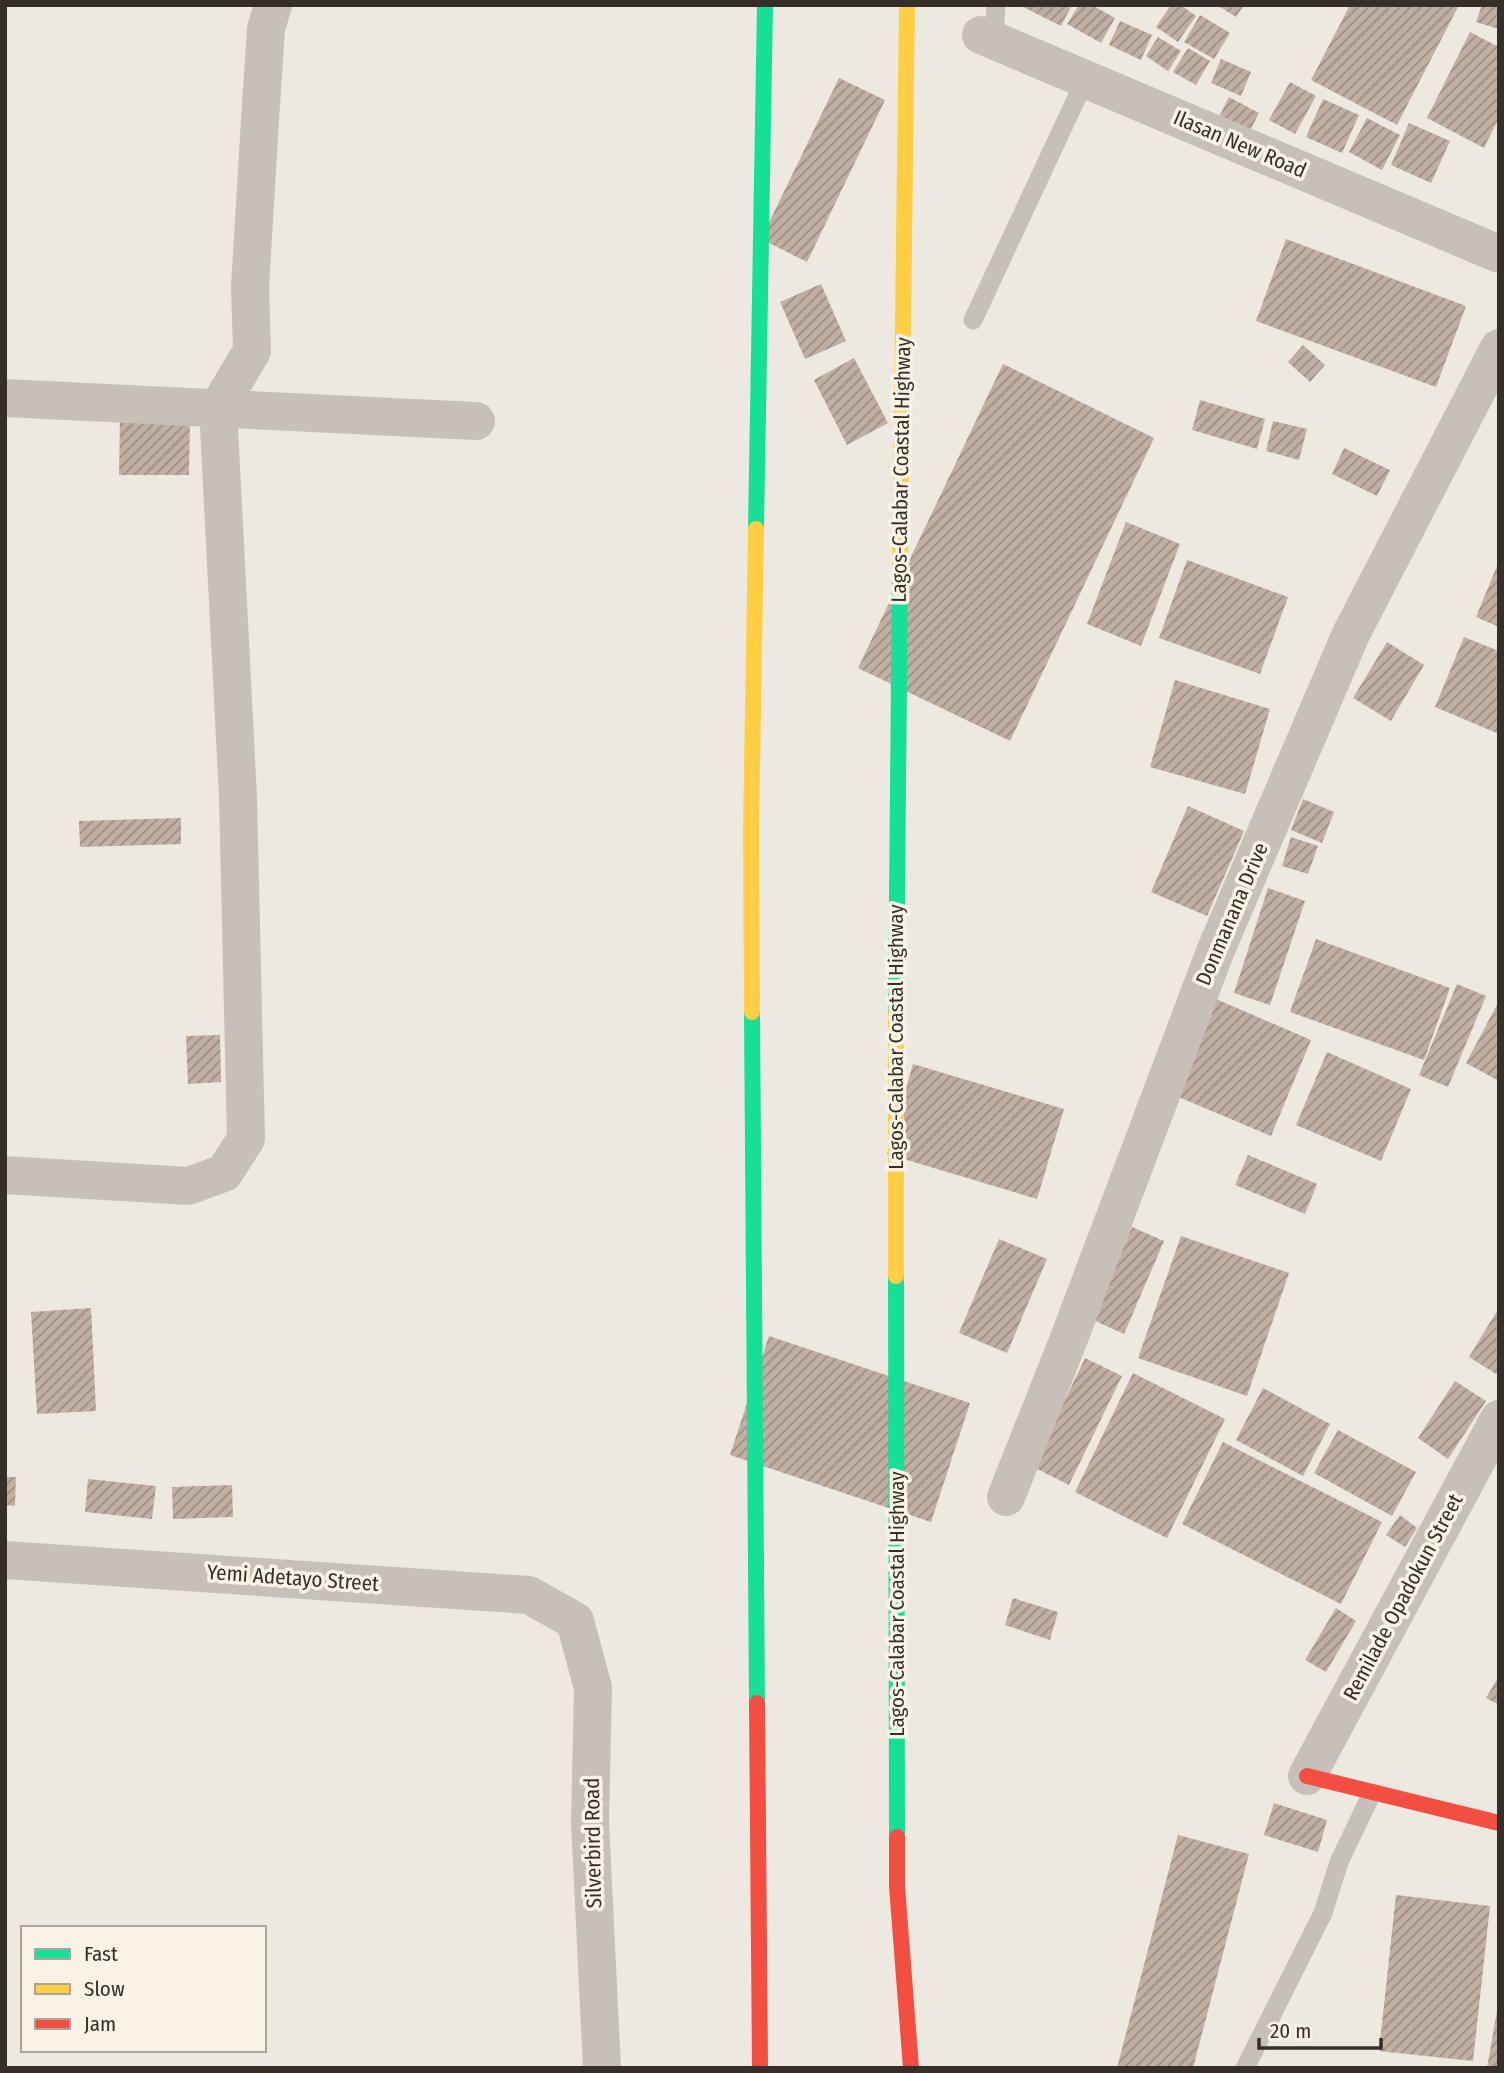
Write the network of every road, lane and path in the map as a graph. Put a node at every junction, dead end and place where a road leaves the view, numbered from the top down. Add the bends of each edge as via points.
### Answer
1 (273, 5) edge
2 (765, 5) edge
3 (907, 5) edge
4 (990, 27) edge
5 (1086, 78) junction
6 (1499, 254) edge
7 (973, 320) dead end
8 (1499, 348) edge
9 (5, 398) edge
10 (218, 408) junction
11 (476, 421) dead end
12 (5, 1175) edge
13 (1499, 1419) edge
14 (1006, 1497) dead end
15 (5, 1560) edge
16 (575, 1620) joint
17 (1307, 1776) joint
18 (1372, 1793) junction
19 (1499, 1823) edge
20 (602, 2068) edge
21 (760, 2068) edge
22 (911, 2068) edge
23 (1245, 2068) edge

1 - 10 street via 266,29 258,148 250,287 252,351
2 - 21 main road via 751,832
3 - 22 main road, Lagos-Calabar Coastal Highway via 896,826 897,1885
4 - 5 street, Ilasan New Road
5 - 6 street, Ilasan New Road
5 - 7 lane
8 - 14 street, Donmanana Drive via 1345,647 1214,953
9 - 10 street
10 - 11 street
10 - 12 street via 238,797 246,1139 224,1173 188,1186
13 - 17 street, Remilade Opadokun Street
15 - 16 street, Yemi Adetayo Street via 529,1595
16 - 20 street, Silverbird Road via 593,1688 590,1822
17 - 18 main road
18 - 19 main road
18 - 23 lane via 1339,1862 1323,1913

